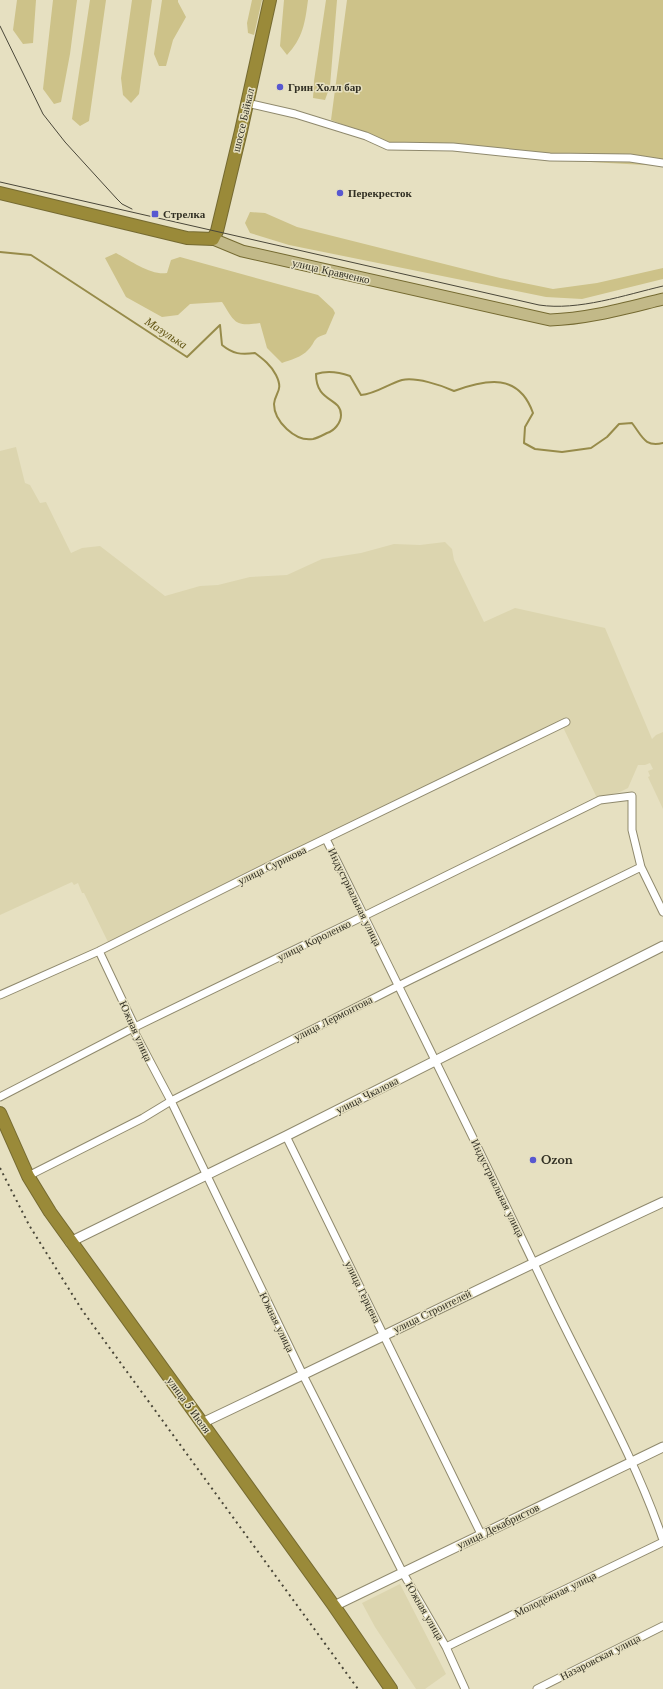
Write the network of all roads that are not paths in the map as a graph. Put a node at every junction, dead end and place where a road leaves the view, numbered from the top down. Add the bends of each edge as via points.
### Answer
1 (270, 0) edge
2 (247, 103) junction
3 (663, 163) edge
4 (0, 193) edge
5 (213, 240) junction
6 (663, 299) edge
7 (566, 722) dead end
8 (326, 838) junction
9 (641, 867) junction
10 (663, 912) edge
11 (364, 916) junction
12 (663, 946) edge
13 (99, 951) junction
14 (398, 986) junction
15 (0, 995) edge
16 (135, 1027) junction
17 (436, 1059) junction
18 (0, 1097) edge
19 (171, 1101) junction
20 (0, 1113) edge
21 (286, 1136) junction
22 (206, 1174) junction
23 (28, 1176) junction
24 (663, 1202) edge
25 (70, 1242) junction
26 (534, 1262) junction
27 (384, 1334) junction
28 (303, 1375) junction
29 (202, 1423) junction
30 (663, 1447) edge
31 (631, 1462) junction
32 (481, 1534) junction
33 (663, 1541) edge
34 (403, 1572) junction
35 (334, 1606) junction
36 (663, 1626) edge
37 (446, 1647) junction
38 (392, 1689) edge
39 (465, 1689) edge
40 (537, 1689) edge

1 - 2 highway, шоссе Байкал
2 - 3 street via 295,114 366,136 388,146 453,147 550,157 630,158
2 - 5 highway, шоссе Байкал
4 - 5 highway, улица Кравченко via 187,238
5 - 6 main road, улица Кравченко via 242,251 550,320 588,316
7 - 8 street, улица Сурикова
8 - 11 street, Индустриальная улица
8 - 13 street, улица Сурикова
9 - 10 street
9 - 11 street, улица Короленко via 632,830 632,796 600,800
9 - 14 street, улица Лермонтова
11 - 14 street, Индустриальная улица
11 - 16 street, улица Короленко
12 - 17 main road, улица Чкалова
13 - 15 street, улица Сурикова
13 - 16 street, Южная улица
14 - 17 street, Индустриальная улица
14 - 19 street, улица Лермонтова
16 - 18 street, улица Короленко
16 - 19 street, Южная улица via 135,1033
17 - 21 main road, улица Чкалова
17 - 26 street, Индустриальная улица
19 - 22 street, Южная улица
19 - 23 street, улица Лермонтова
20 - 23 highway, улица 5 Июля
21 - 22 main road, улица Чкалова
21 - 27 street, улица Герцена
22 - 25 main road, улица Чкалова
22 - 28 street, Южная улица
23 - 25 highway, улица 5 Июля
24 - 26 main road, улица Строителей
25 - 29 highway, улица 5 Июля
26 - 27 main road, улица Строителей
26 - 31 street, Индустриальная улица
27 - 28 main road, улица Строителей
27 - 32 street, улица Герцена
28 - 29 main road, улица Строителей
28 - 34 street, Южная улица
29 - 35 highway, улица 5 Июля
30 - 31 main road, улица Декабристов
31 - 32 main road, улица Декабристов
31 - 33 street, Индустриальная улица via 651,1504
32 - 34 main road, улица Декабристов
33 - 37 street, Молодёжная улица
34 - 35 main road, улица Декабристов
34 - 37 street, Южная улица
35 - 38 highway, улица 5 Июля
36 - 40 street, Назаровская улица
37 - 39 street, Южная улица

